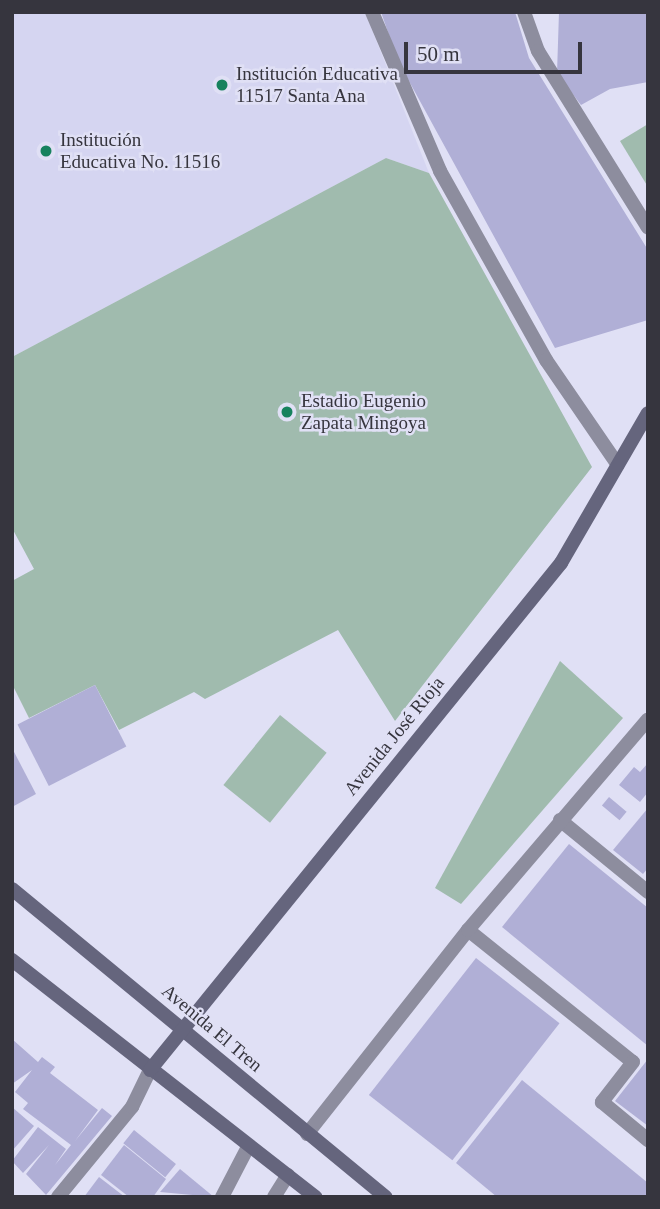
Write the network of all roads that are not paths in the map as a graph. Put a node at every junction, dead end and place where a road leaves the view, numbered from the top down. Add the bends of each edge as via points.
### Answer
1 (372, 12) edge
2 (524, 12) edge
3 (648, 228) edge
4 (648, 413) edge
5 (618, 465) junction
6 (648, 719) edge
7 (560, 820) junction
8 (12, 889) edge
9 (648, 892) edge
10 (468, 930) junction
11 (12, 960) edge
12 (183, 1027) junction
13 (150, 1070) junction
14 (307, 1134) junction
15 (648, 1140) edge
16 (247, 1149) junction
17 (288, 1175) junction
18 (58, 1197) edge
19 (222, 1197) edge
20 (274, 1197) edge
21 (315, 1197) edge
22 (385, 1197) edge

1 - 5 street via 440,171 546,360
2 - 3 street via 538,51
4 - 5 street, Avenida José Rioja
5 - 12 street, Avenida José Rioja via 561,563
6 - 7 street
7 - 9 street
7 - 10 street
8 - 12 street, Avenida El Tren
10 - 14 street
10 - 15 street via 633,1062 602,1102
11 - 13 street
12 - 13 street, Avenida José Rioja
12 - 14 street, Avenida El Tren
13 - 16 street
13 - 18 street via 132,1107
14 - 22 street, Avenida El Tren
16 - 17 street
16 - 19 street
17 - 20 street
17 - 21 street

